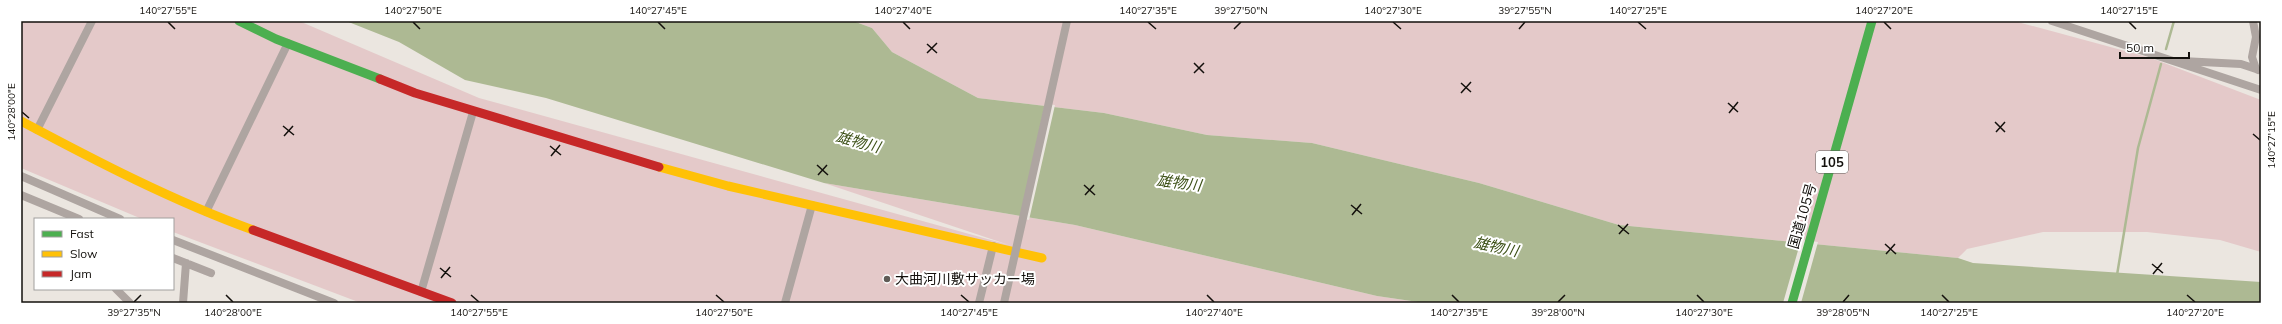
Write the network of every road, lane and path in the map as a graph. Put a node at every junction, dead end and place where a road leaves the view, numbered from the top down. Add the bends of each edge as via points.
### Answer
1 (92, 21) edge
2 (239, 21) edge
3 (1067, 21) edge
4 (1872, 21) edge
5 (2052, 21) edge
6 (2253, 21) edge
7 (288, 43) junction
8 (2177, 61) junction
9 (2258, 70) edge
10 (2261, 90) edge
11 (473, 112) junction
12 (21, 121) edge
13 (37, 130) junction
14 (21, 176) edge
15 (21, 195) edge
16 (812, 205) junction
17 (206, 212) junction
18 (77, 218) edge
19 (118, 218) edge
20 (174, 240) edge
21 (993, 246) junction
22 (174, 258) edge
23 (1042, 258) dead end
24 (186, 263) junction
25 (211, 273) dead end
26 (117, 290) edge
27 (421, 292) junction
28 (130, 303) edge
29 (183, 303) edge
30 (334, 303) edge
31 (452, 303) edge
32 (785, 303) edge
33 (979, 303) edge
34 (1004, 303) edge
35 (1792, 303) edge

1 - 13 street
2 - 7 main road
3 - 34 street, bridge
4 - 35 main road, 国道105号 / 105
5 - 8 street
6 - 9 street via 2256,37 2252,57
7 - 11 main road via 415,93
7 - 17 street
8 - 9 street via 2241,64
8 - 10 street
11 - 16 main road via 728,186
11 - 27 street
12 - 13 main road
13 - 17 main road via 94,160
14 - 19 street
15 - 18 street
16 - 21 main road
16 - 32 street
17 - 27 main road
20 - 30 street
21 - 23 main road
21 - 33 street
22 - 24 street
24 - 25 street
24 - 29 street
26 - 28 street
27 - 31 main road

